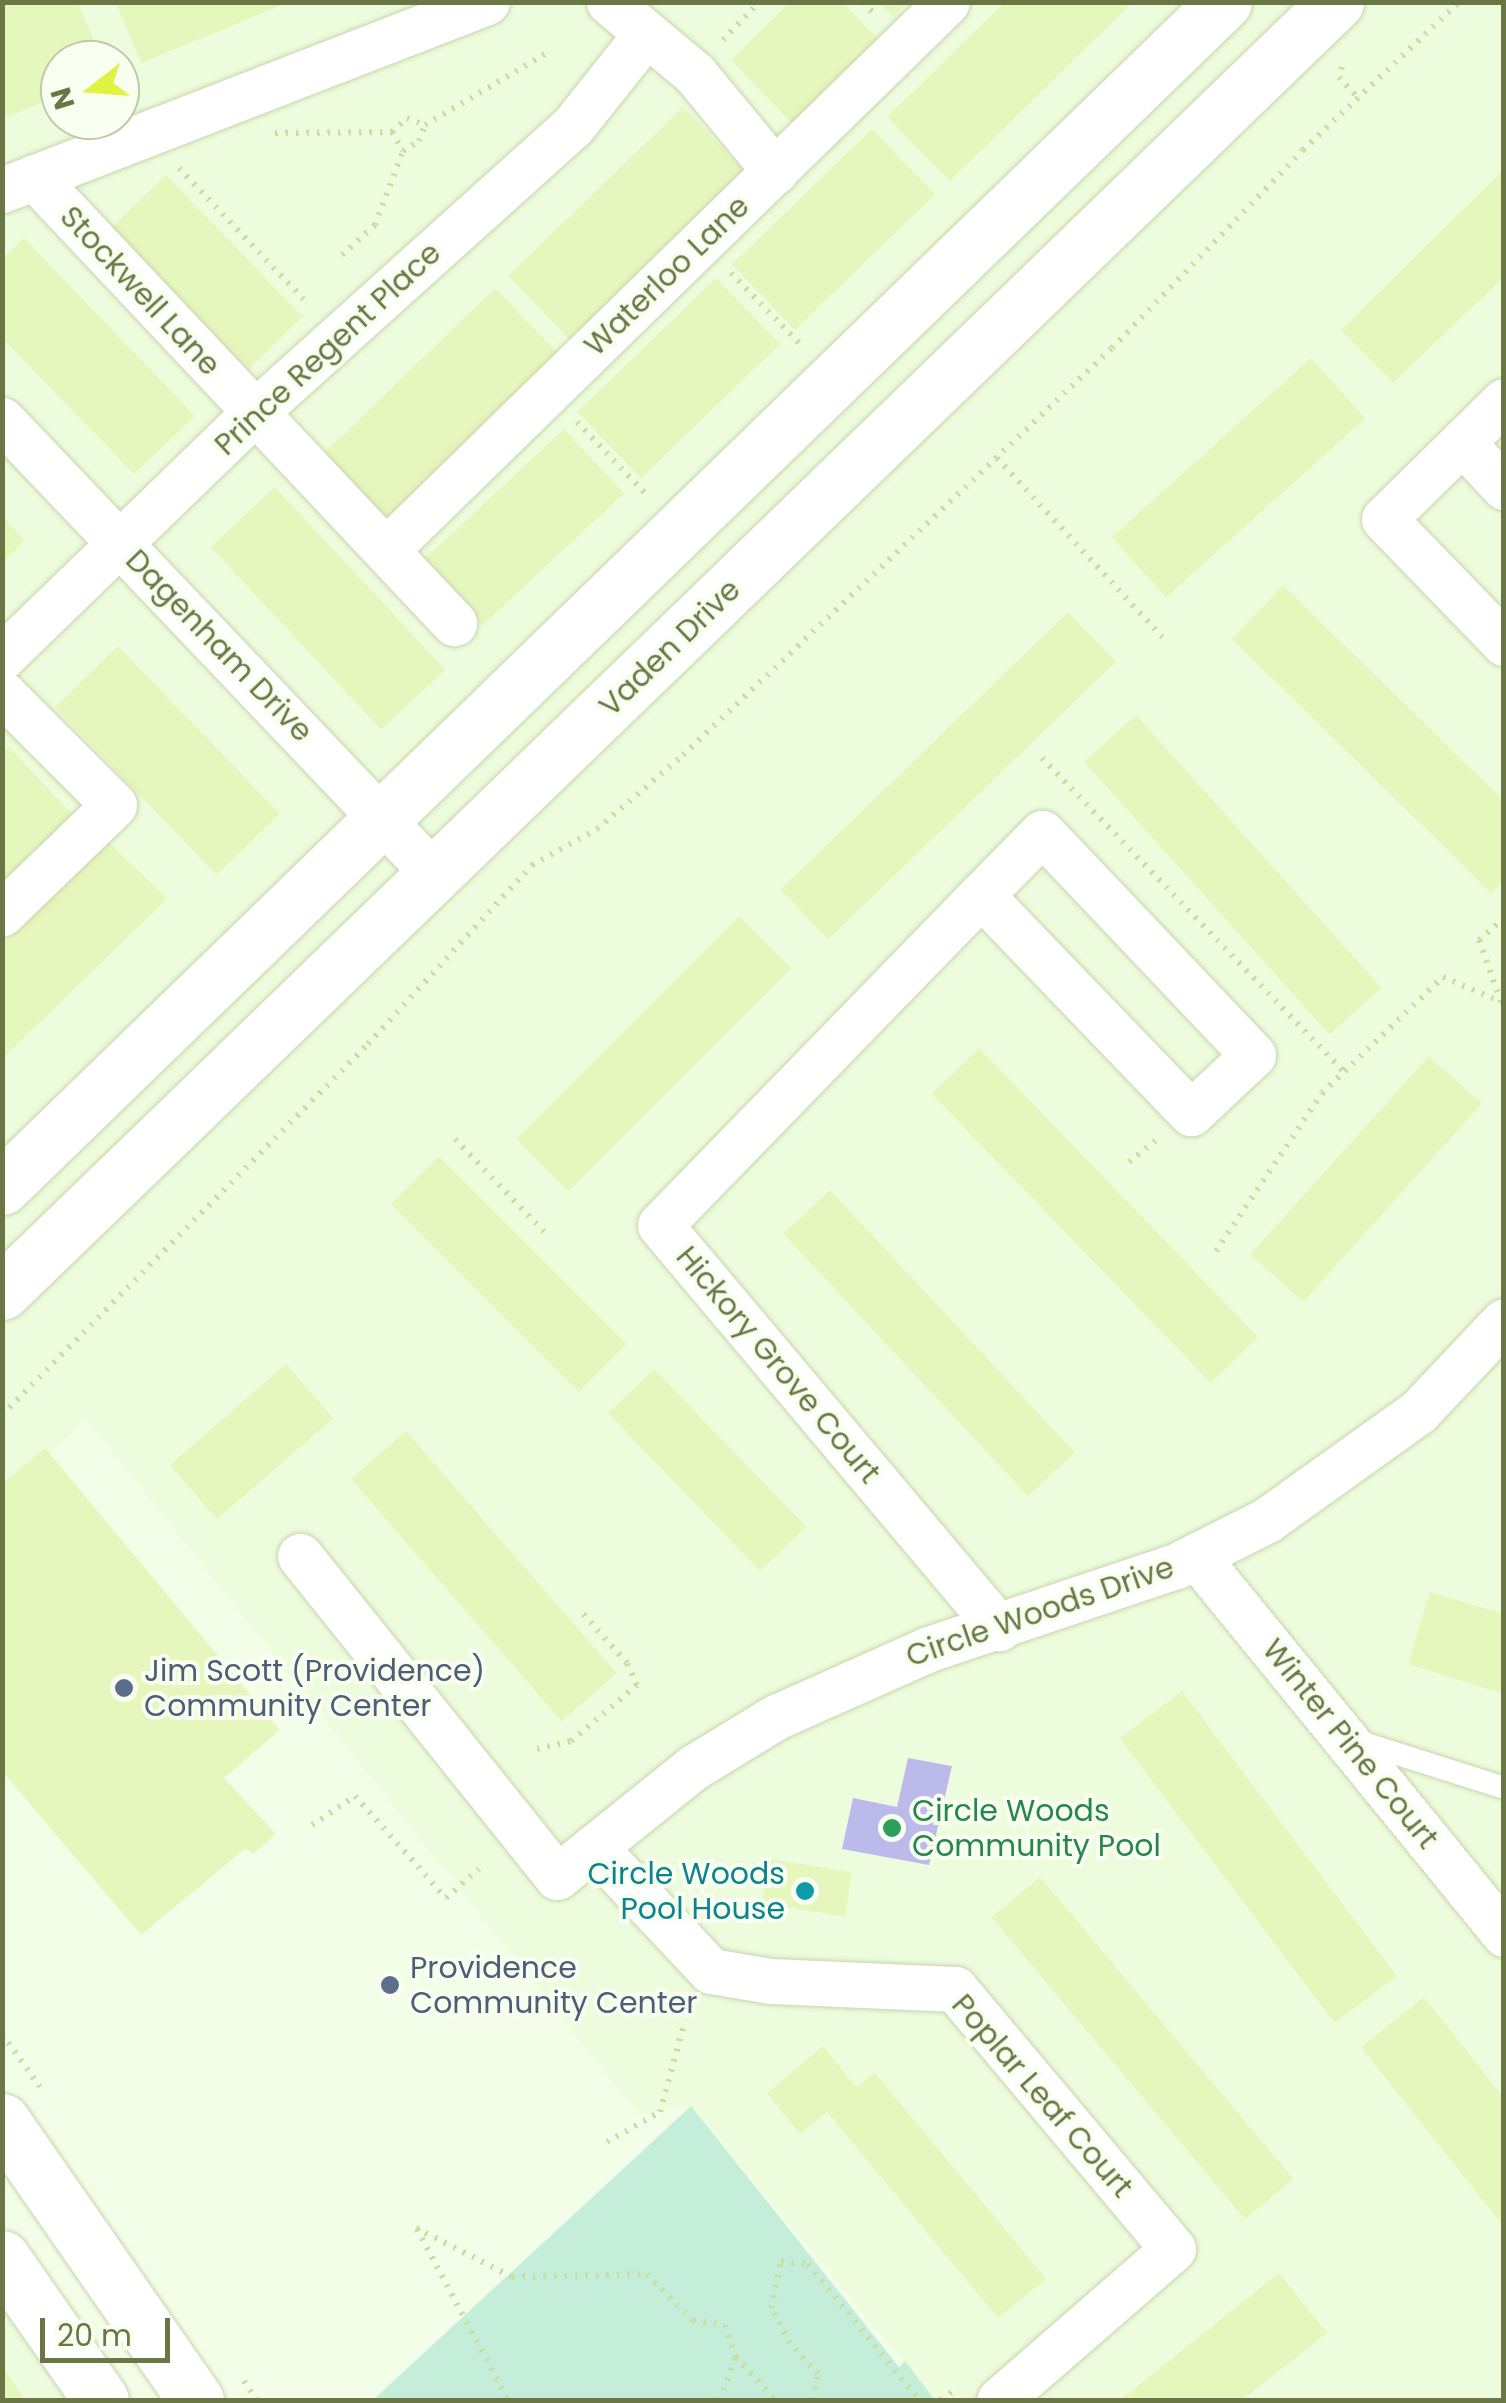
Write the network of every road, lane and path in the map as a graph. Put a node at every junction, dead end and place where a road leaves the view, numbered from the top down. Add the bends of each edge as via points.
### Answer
1 (486, 2) edge
2 (609, 2) edge
3 (760, 2) edge
4 (947, 2) edge
5 (1224, 2) edge
6 (1336, 2) edge
7 (1459, 2) edge
8 (646, 34) junction
9 (550, 51) dead end
10 (712, 52) dead end
11 (425, 125) junction
12 (392, 132) junction
13 (259, 133) dead end
14 (403, 151) junction
15 (177, 166) dead end
16 (775, 171) junction
17 (18, 184) edge
18 (702, 242) junction
19 (342, 255) dead end
20 (312, 309) dead end
21 (804, 348) dead end
22 (548, 392) junction
23 (1504, 400) edge
24 (254, 413) junction
25 (2, 420) edge
26 (1462, 442) junction
27 (996, 458) junction
28 (1504, 487) edge
29 (649, 496) dead end
30 (121, 545) junction
31 (386, 550) junction
32 (454, 623) dead end
33 (1166, 641) dead end
34 (1504, 642) edge
35 (2, 657) edge
36 (2, 693) edge
37 (1042, 758) dead end
38 (384, 817) junction
39 (434, 874) junction
40 (980, 895) junction
41 (2, 913) edge
42 (1504, 918) edge
43 (1503, 1004) edge
44 (1344, 1072) junction
45 (455, 1139) dead end
46 (2, 1187) edge
47 (550, 1236) dead end
48 (1216, 1251) dead end
49 (2, 1292) edge
50 (1504, 1320) edge
51 (2, 1415) edge
52 (300, 1556) dead end
53 (1196, 1556) junction
54 (583, 1614) dead end
55 (999, 1628) junction
56 (1346, 1738) junction
57 (537, 1749) dead end
58 (1504, 1788) edge
59 (312, 1824) dead end
60 (594, 1847) junction
61 (478, 1870) dead end
62 (1504, 1934) edge
63 (684, 2028) dead end
64 (2, 2121) edge
65 (607, 2142) dead end
66 (2, 2258) edge
67 (736, 2357) junction
68 (102, 2400) edge
69 (196, 2400) edge
70 (508, 2400) edge
71 (720, 2400) edge
72 (774, 2400) edge
73 (813, 2400) edge
74 (919, 2400) edge
75 (998, 2400) edge

1 - 17 street
2 - 8 street
3 - 10 path
4 - 16 street, Waterloo Lane
5 - 38 street
6 - 39 street, Vaden Drive
7 - 27 path
8 - 16 street via 695,74
8 - 24 street, Prince Regent Place via 572,127
9 - 11 path
11 - 12 path via 407,118
11 - 14 path via 419,142
12 - 13 path
12 - 14 path
14 - 19 path via 375,225
15 - 20 path
16 - 18 street, Waterloo Lane
17 - 24 street, Stockwell Lane
18 - 21 path
18 - 22 street, Waterloo Lane
22 - 29 path
22 - 31 street, Waterloo Lane
23 - 26 street
24 - 30 street, Prince Regent Place
24 - 31 street, Stockwell Lane
25 - 30 street, Dagenham Drive
26 - 28 street
26 - 34 street via 1384,519
27 - 33 path
27 - 51 path via 683,755 597,829 532,865 368,1044
30 - 35 street, Prince Regent Place
30 - 38 street, Dagenham Drive
31 - 32 street, Stockwell Lane
36 - 41 street via 114,805
37 - 44 path
38 - 39 street, Dagenham Drive
38 - 46 street
39 - 49 street, Vaden Drive
40 - 40 street, Hickory Grove Court via 1042,833 1253,1054 1192,1113
40 - 55 street, Hickory Grove Court via 660,1225
42 - 43 path via 1480,940
43 - 44 path via 1443,977
44 - 48 path via 1322,1093
45 - 47 path
50 - 53 street, Circle Woods Drive via 1418,1412 1346,1470
52 - 60 street, Circle Woods Drive via 557,1877
53 - 55 street, Circle Woods Drive
53 - 56 street, Winter Pine Court
54 - 57 path via 627,1663 637,1685 571,1741
55 - 60 street, Circle Woods Drive via 913,1656 776,1717 694,1767
56 - 58 lane
56 - 62 street, Winter Pine Court
59 - 61 path via 355,1796 446,1898
60 - 75 street, Poplar Leaf Court via 710,1971 771,1981 956,1989 1172,2250
63 - 65 path via 660,2112
64 - 69 street
66 - 68 street
67 - 70 path via 725,2326 693,2320 647,2274 512,2276 416,2228
67 - 71 path
67 - 72 path
73 - 74 path via 818,2374 771,2308 781,2262 808,2264

